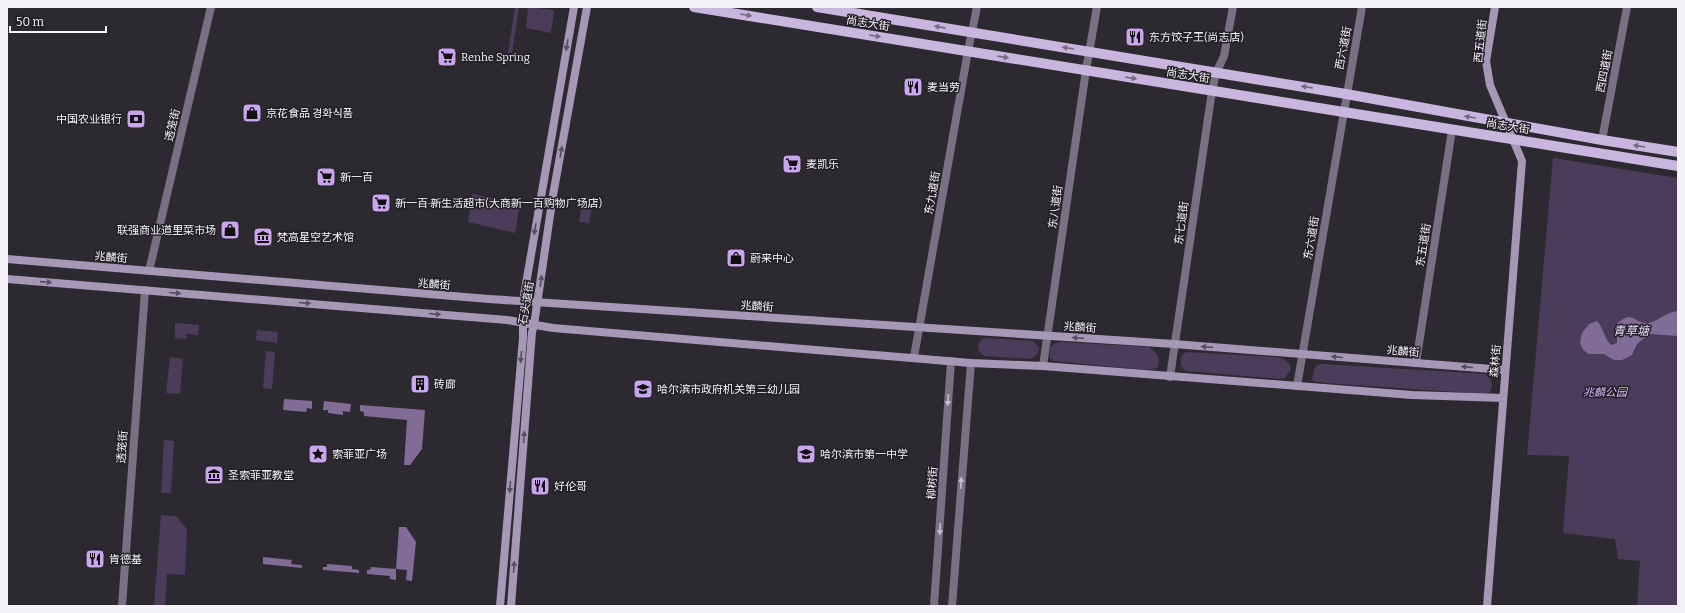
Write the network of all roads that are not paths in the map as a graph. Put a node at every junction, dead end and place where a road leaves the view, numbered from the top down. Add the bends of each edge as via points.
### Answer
1 (211, 7) edge
2 (574, 7) edge
3 (587, 7) edge
4 (694, 7) edge
5 (817, 7) edge
6 (977, 7) edge
7 (1097, 7) edge
8 (1233, 7) edge
9 (1362, 7) edge
10 (1495, 7) edge
11 (1627, 7) edge
12 (839, 9) edge
13 (973, 32) junction
14 (968, 51) junction
15 (1090, 52) junction
16 (1086, 70) junction
17 (1216, 72) junction
18 (1212, 91) junction
19 (1346, 94) junction
20 (1344, 112) junction
21 (1504, 122) junction
22 (1452, 130) junction
23 (1512, 139) junction
24 (1602, 140) junction
25 (1678, 152) edge
26 (1678, 166) edge
27 (7, 259) edge
28 (149, 271) junction
29 (7, 279) edge
30 (145, 290) junction
31 (523, 301) junction
32 (538, 302) junction
33 (521, 322) junction
34 (534, 325) junction
35 (919, 328) junction
36 (1047, 336) junction
37 (1174, 344) junction
38 (1302, 354) junction
39 (914, 357) junction
40 (951, 361) junction
41 (971, 363) junction
42 (1416, 364) junction
43 (1043, 366) junction
44 (1506, 370) junction
45 (1170, 377) junction
46 (1297, 386) junction
47 (1503, 398) junction
48 (122, 606) edge
49 (500, 606) edge
50 (511, 606) edge
51 (934, 606) edge
52 (952, 606) edge
53 (1487, 606) edge

1 - 28 street, 透笼街
2 -> 31 main road, 石头道街
32 -> 3 main road, 石头道街 via 553,195
4 -> 14 main road, 尚志大街
5 - 12 main road, 尚志大街
6 - 13 street, 东九道街
7 - 15 street, 东八道街
8 - 17 street, 东七道街 via 1224,56
9 - 19 street, 西六道街
10 - 21 main road, 西五道街 via 1486,61 1490,85
11 - 24 street, 西四道街
13 -> 12 main road, 尚志大街
13 - 14 street, 东九道街
15 -> 13 main road, 尚志大街
14 -> 16 main road, 尚志大街
14 - 35 street, 东九道街
15 - 16 street, 东八道街
15 - 17 main road, 尚志大街
16 -> 18 main road, 尚志大街
16 - 36 street, 东八道街
17 - 18 street, 东七道街
19 -> 17 main road, 尚志大街
18 - 20 main road, 尚志大街
18 - 37 street, 东七道街
19 - 20 street, 东六道街
21 -> 19 main road, 尚志大街
20 - 22 main road, 尚志大街
20 - 38 street, 东六道街
21 - 23 main road, 森林街
21 - 24 main road, 尚志大街
22 - 23 main road, 尚志大街
22 - 42 street, 东五道街
23 - 26 main road, 尚志大街
23 - 44 main road, 森林街 via 1522,161
25 -> 24 main road, 尚志大街
27 - 28 main road, 兆麟街
28 - 31 main road, 兆麟街
29 -> 30 main road
30 -> 33 main road
30 - 48 street, 透笼街
31 - 32 main road, 兆麟街
31 - 33 main road, 石头道街
32 - 34 main road, 石头道街
32 - 35 main road, 兆麟街
33 - 34 main road
33 -> 49 main road, 石头道街 via 522,338
34 - 39 main road
50 -> 34 main road, 石头道街
35 - 36 main road, 兆麟街
35 - 39 street, 东九道街
37 -> 36 main road, 兆麟街
36 - 43 street, 东八道街
38 -> 37 main road, 兆麟街
37 - 45 street, 东七道街
42 -> 38 main road, 兆麟街
38 - 46 street, 东六道街
39 - 40 main road
40 - 41 main road
40 -> 51 street, 柳树街
41 - 43 main road
52 -> 41 street
44 -> 42 main road, 兆麟街
43 - 45 main road
44 - 47 main road, 森林街
45 - 46 main road
46 - 47 main road via 1412,395
47 - 53 main road, 森林街

